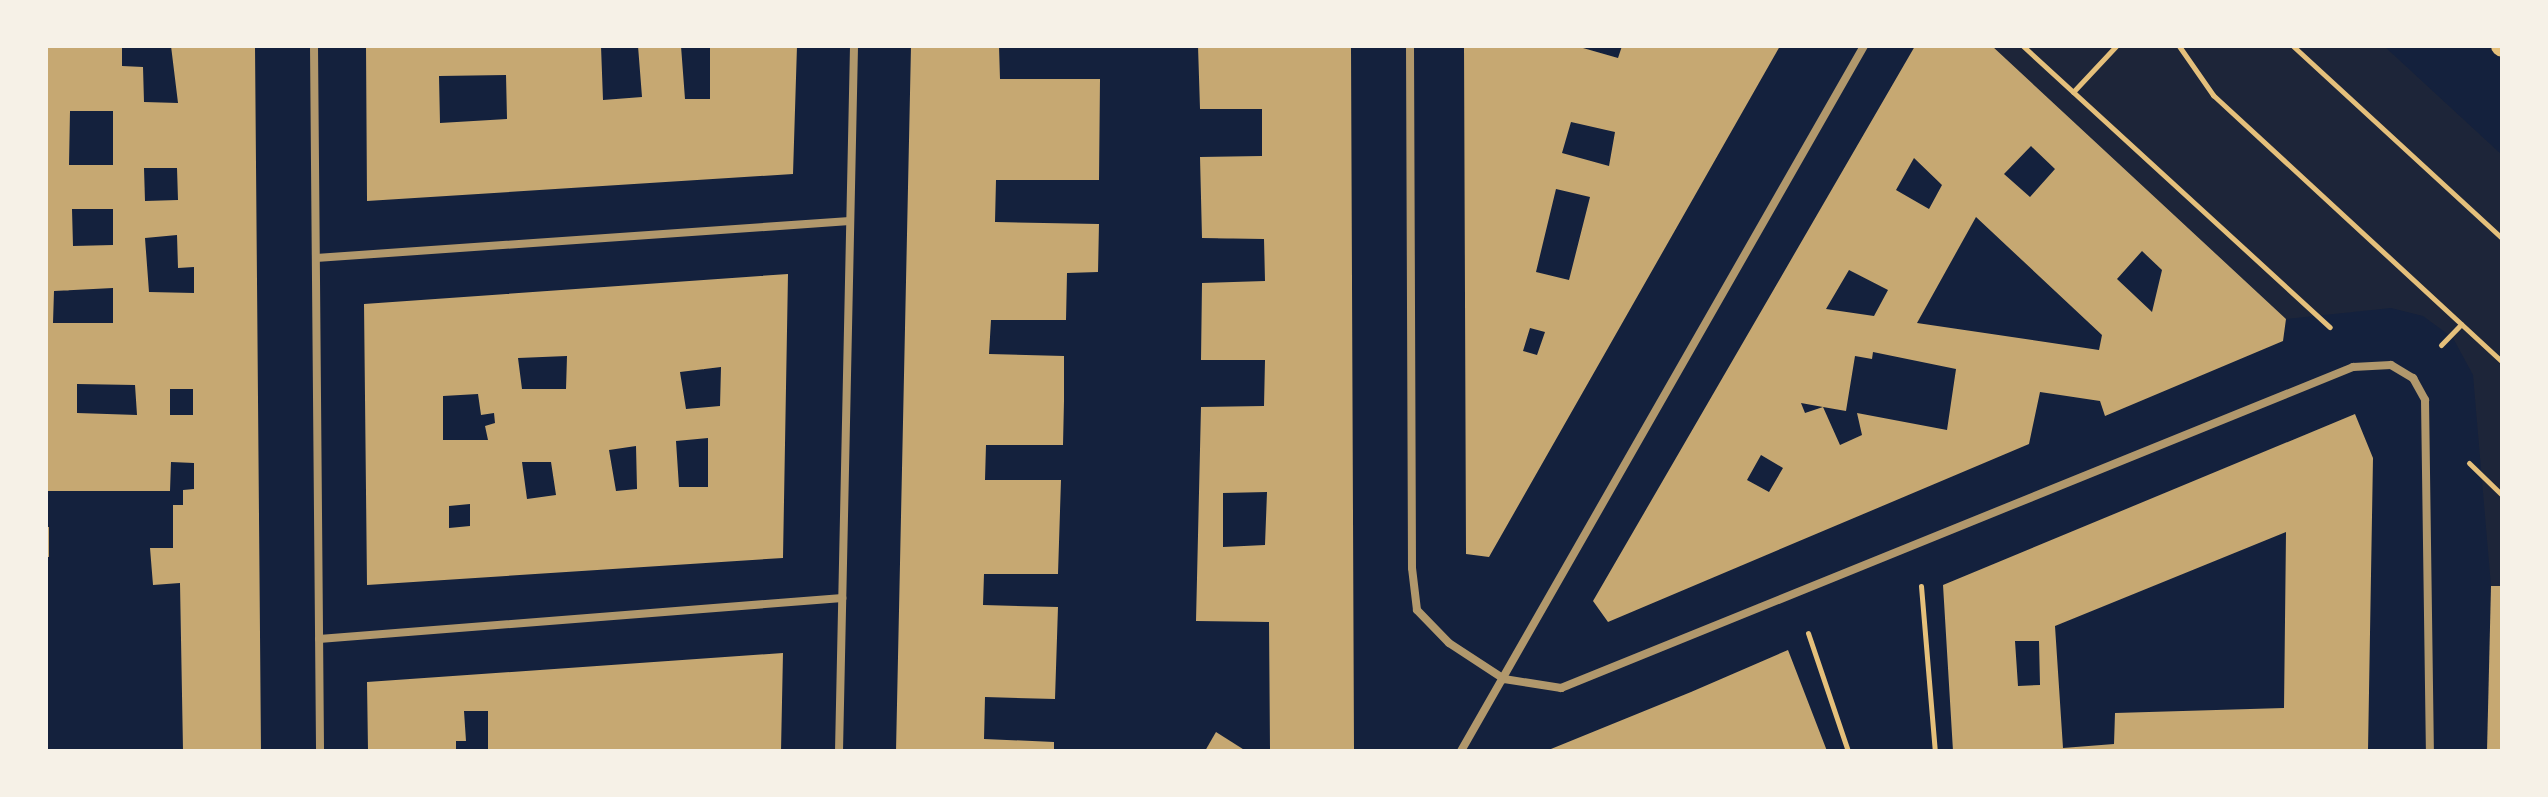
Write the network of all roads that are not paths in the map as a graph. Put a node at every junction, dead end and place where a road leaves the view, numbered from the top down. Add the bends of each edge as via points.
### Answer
1 (314, 46) edge
2 (854, 46) edge
3 (1410, 46) edge
4 (1864, 46) edge
5 (850, 221) junction
6 (316, 258) junction
7 (842, 598) junction
8 (319, 639) junction
9 (1504, 679) junction
10 (320, 751) edge
11 (839, 751) edge
12 (1461, 751) edge
13 (2430, 751) edge

1 - 6 street
2 - 5 street
3 - 9 street via 1417,610 1449,643
4 - 9 street
5 - 6 street
5 - 7 street
6 - 8 street
7 - 8 street
7 - 11 street
8 - 10 street
9 - 12 street
9 - 13 street via 1561,688 1625,666 2353,367 2391,365 2413,378 2425,400

